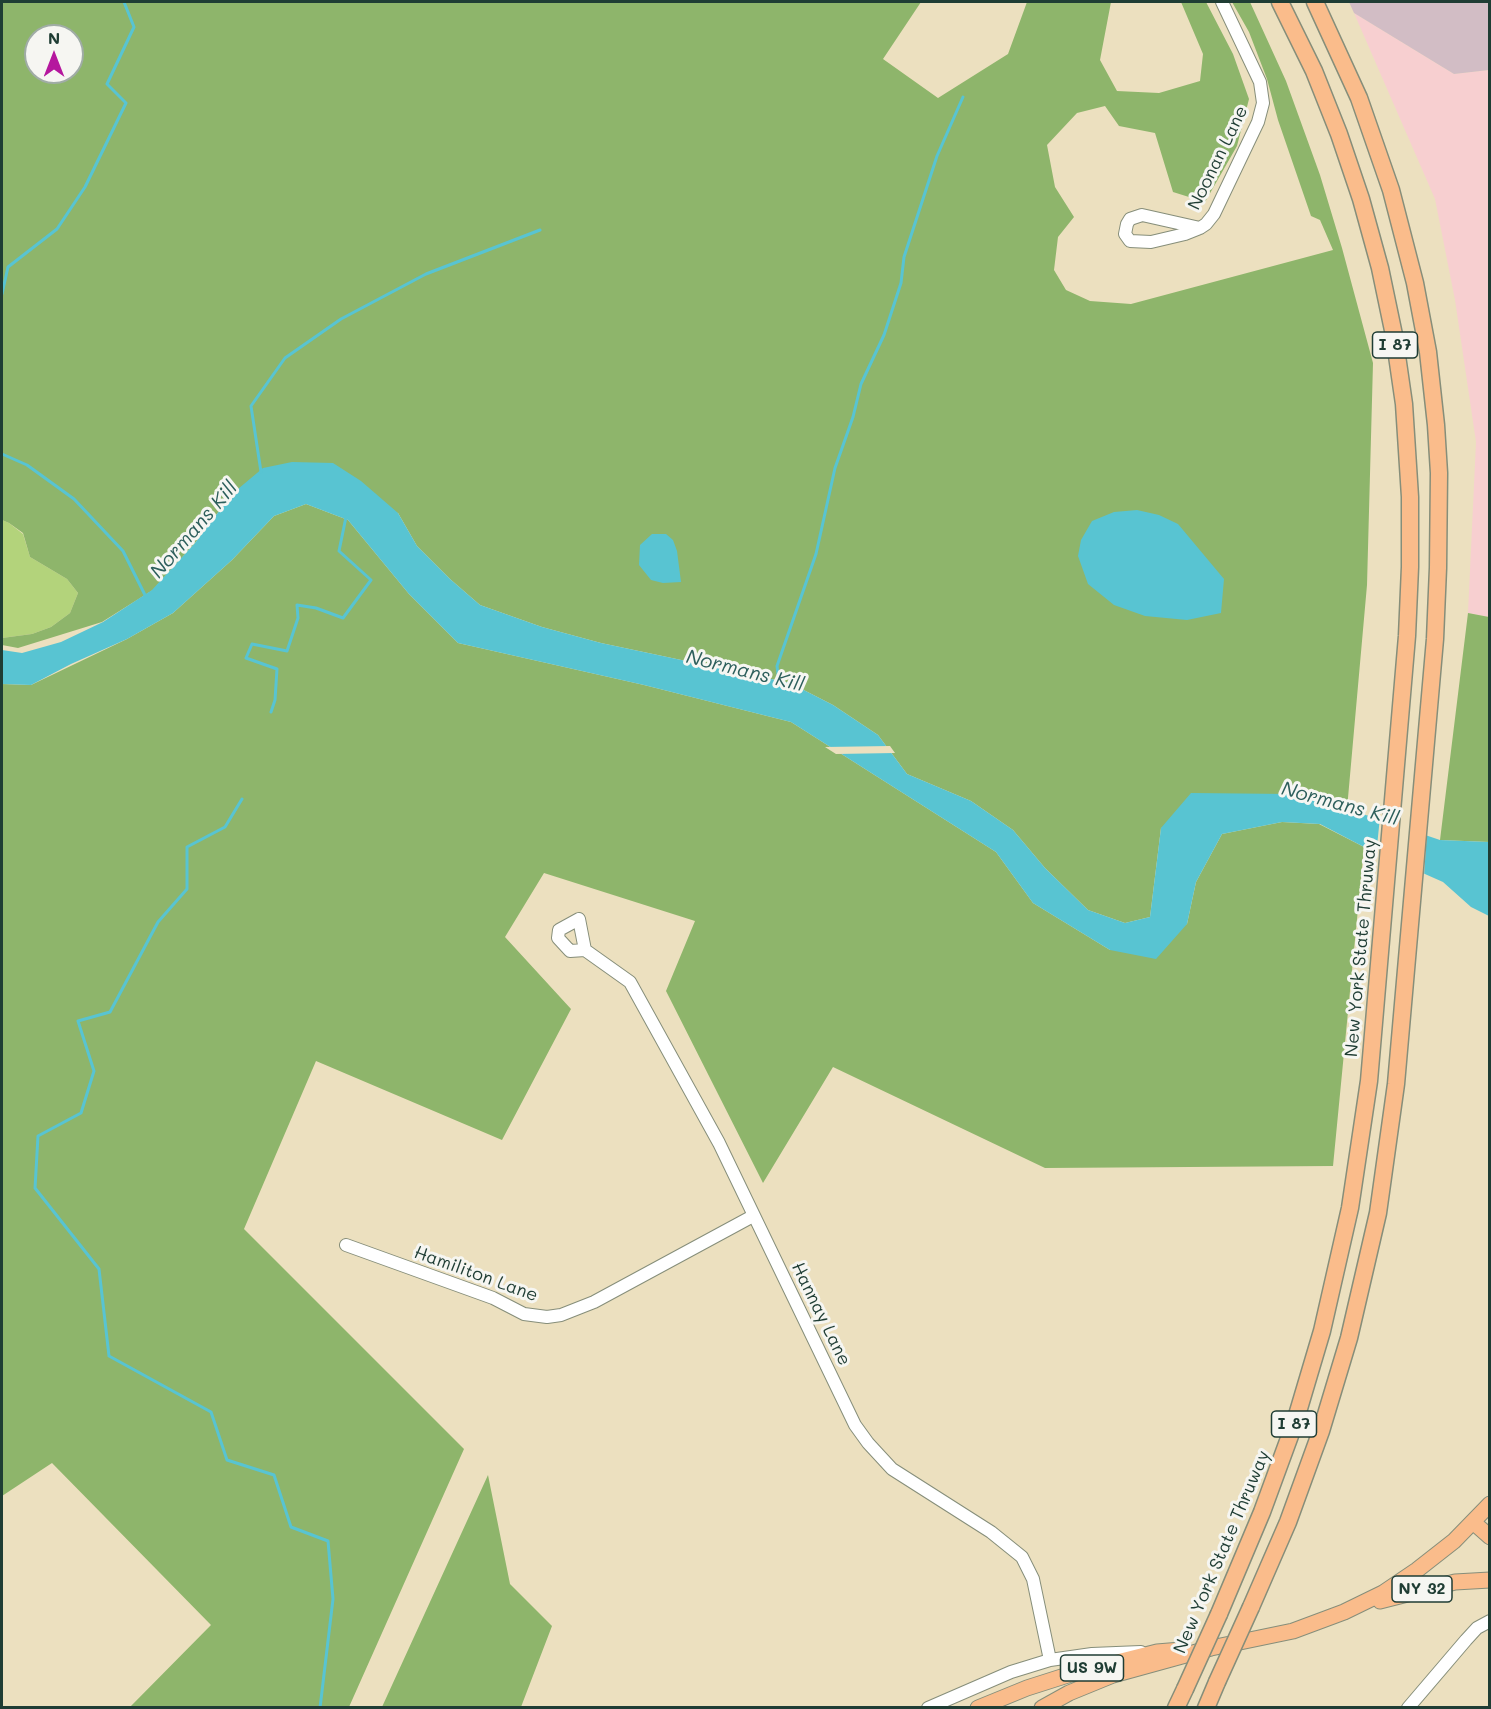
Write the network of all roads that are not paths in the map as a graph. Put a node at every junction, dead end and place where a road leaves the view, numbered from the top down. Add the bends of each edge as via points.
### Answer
1 (1222, 2) edge
2 (1280, 2) edge
3 (1315, 2) edge
4 (1326, 2) edge
5 (1359, 98) junction
6 (1200, 228) junction
7 (585, 950) dead end
8 (753, 1216) junction
9 (346, 1245) dead end
10 (1490, 1504) edge
11 (1473, 1522) junction
12 (1490, 1537) edge
13 (1490, 1580) edge
14 (1356, 1607) junction
15 (1490, 1621) edge
16 (1211, 1648) junction
17 (1157, 1652) junction
18 (1050, 1660) junction
19 (1048, 1704) edge
20 (928, 1707) edge
21 (978, 1707) edge
22 (1035, 1707) edge
23 (1176, 1707) edge
24 (1206, 1707) edge
25 (1408, 1707) edge

1 - 6 street, Noonan Lane via 1258,76 1263,102 1258,122 1217,208
2 - 23 highway, New York State Thruway / I 87, bridge via 1314,71 1347,156 1374,247 1394,335 1406,428 1411,520 1409,611 1369,1081 1346,1232 1285,1452 1249,1544
3 - 5 highway, I 87
4 - 5 highway via 1362,86
5 - 24 highway, I 87, bridge via 1410,260 1428,352 1439,473 1437,614 1396,1084 1372,1244 1338,1378 1276,1552
6 - 6 street, Noonan Lane via 1142,215 1131,219 1125,234 1130,241 1143,243
7 - 8 street, Hannay Lane via 630,982 719,1143
8 - 9 street, Hamiliton Lane via 594,1302 547,1317 524,1314 493,1298
8 - 18 street, Hannay Lane via 855,1425 868,1443 892,1469 991,1532 1022,1557 1033,1579
10 - 11 main road, US 9W
11 - 12 main road
11 - 14 main road, US 9W via 1417,1570
13 - 14 main road, NY 32 via 1441,1585
14 - 16 main road, US 9W via 1293,1631
15 - 25 street via 1466,1640
16 - 17 main road, US 9W
16 - 19 main road, US 9W via 1113,1675
17 - 18 street
17 - 21 main road, US 9W via 1058,1677
18 - 20 street
19 - 22 main road, US 9W

